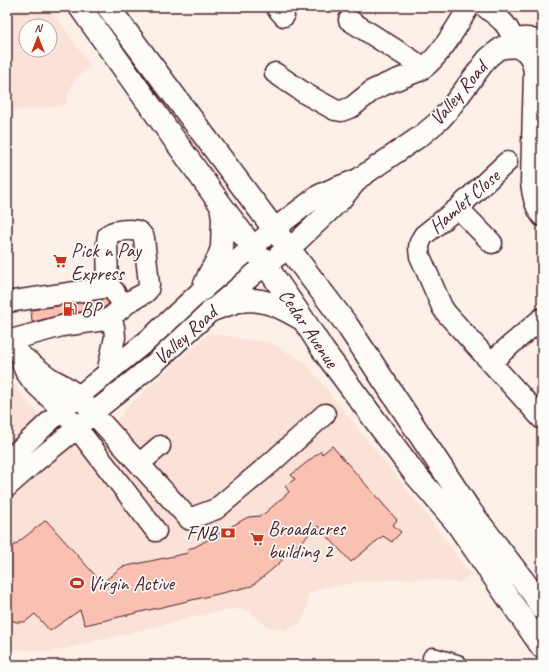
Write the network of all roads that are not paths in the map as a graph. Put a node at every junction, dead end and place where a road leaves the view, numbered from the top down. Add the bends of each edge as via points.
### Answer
1 (80, 7) edge
2 (108, 7) edge
3 (469, 7) edge
4 (485, 7) edge
5 (350, 20) dead end
6 (542, 44) edge
7 (510, 45) junction
8 (425, 67) junction
9 (275, 72) dead end
10 (536, 158) edge
11 (507, 162) dead end
12 (358, 179) junction
13 (221, 205) junction
14 (458, 208) junction
15 (542, 216) edge
16 (274, 230) junction
17 (492, 243) dead end
18 (252, 247) junction
19 (288, 248) junction
20 (265, 264) junction
21 (108, 288) junction
22 (203, 289) junction
23 (7, 302) edge
24 (212, 310) junction
25 (116, 317) junction
26 (542, 318) edge
27 (303, 319) junction
28 (149, 339) junction
29 (13, 341) edge
30 (491, 362) junction
31 (107, 373) junction
32 (134, 380) junction
33 (79, 396) junction
34 (62, 410) junction
35 (92, 413) junction
36 (325, 414) dead end
37 (542, 419) edge
38 (77, 428) junction
39 (122, 445) junction
40 (160, 446) dead end
41 (7, 461) edge
42 (139, 464) junction
43 (7, 486) edge
44 (156, 531) dead end
45 (542, 608) edge
46 (542, 647) edge
47 (433, 658) dead end
48 (457, 665) edge

1 - 13 main road, Cedar Avenue
2 - 16 main road, Cedar Avenue
3 - 8 street via 446,43
4 - 7 street via 506,26
5 - 8 street
6 - 7 street via 521,38
7 - 10 street via 525,52 532,63
7 - 12 street, Valley Road via 487,59 440,120
8 - 9 street via 373,90 352,107 341,111 306,94
10 - 15 street via 530,181 535,204
11 - 14 street, Hamlet Close
12 - 16 street, Valley Road via 319,195
12 - 19 street, Valley Road via 332,210
13 - 18 main road, Cedar Avenue
13 - 22 main road via 222,248
14 - 17 street
14 - 30 street, Hamlet Close via 424,235 418,249 442,307
16 - 18 street, Valley Road
16 - 19 main road, Cedar Avenue
18 - 20 main road, Cedar Avenue
18 - 22 street, Valley Road
19 - 20 street, Valley Road
19 - 45 main road, Cedar Avenue via 347,325 471,512
20 - 24 street, Valley Road
20 - 27 main road, Cedar Avenue
21 - 23 street
21 - 25 street via 113,288
21 - 25 street via 108,236 116,231 141,233 144,238 149,287
22 - 28 street, Valley Road
24 - 27 main road via 240,301 254,300 264,301
24 - 32 street, Valley Road
25 - 28 street via 127,333
25 - 29 street via 62,326
25 - 31 street via 115,337
26 - 30 street
27 - 46 main road, Cedar Avenue via 415,474 456,522
28 - 31 street, Valley Road
29 - 33 street via 50,378
29 - 34 street via 33,382
30 - 37 street
31 - 33 street, Valley Road
32 - 35 street, Valley Road
32 - 39 street via 114,418
33 - 34 street, Valley Road
33 - 35 street
34 - 38 street
34 - 41 street, Valley Road
35 - 38 street, Valley Road
35 - 39 street
36 - 42 street via 227,501 216,509 189,519
38 - 43 street, Valley Road
38 - 44 street
39 - 42 street
40 - 42 street
47 - 48 street

